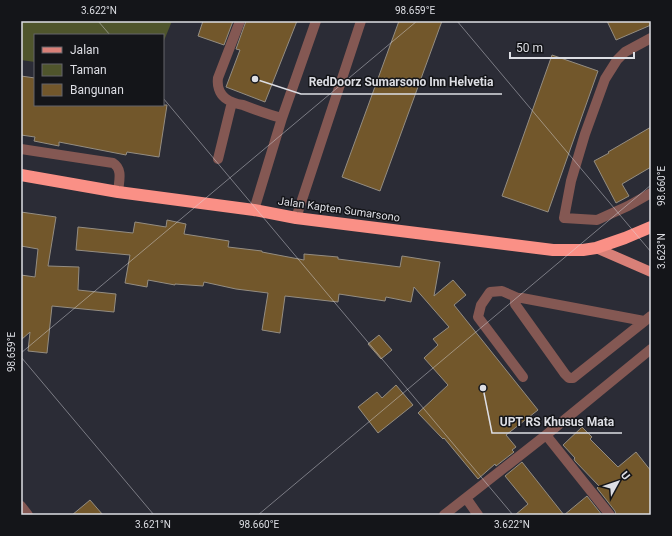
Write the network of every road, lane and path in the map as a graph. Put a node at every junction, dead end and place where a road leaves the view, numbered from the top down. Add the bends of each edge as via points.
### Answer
1 (240, 21) edge
2 (316, 21) edge
3 (361, 21) edge
4 (651, 38) edge
5 (232, 102) junction
6 (282, 118) junction
7 (21, 150) edge
8 (218, 159) dead end
9 (21, 175) edge
10 (118, 192) junction
11 (651, 193) edge
12 (254, 210) junction
13 (296, 218) junction
14 (651, 227) edge
15 (596, 248) junction
16 (651, 272) edge
17 (518, 298) junction
18 (647, 318) edge
19 (651, 349) edge
20 (523, 377) dead end
21 (546, 435) junction
22 (466, 498) junction
23 (21, 506) edge
24 (28, 515) edge
25 (444, 515) edge
26 (478, 515) edge
27 (610, 515) edge

1 - 5 street via 218,78 219,89
2 - 6 street
3 - 13 street
4 - 11 street via 625,52 605,79 573,174 564,218 597,220
5 - 6 street
5 - 8 street
6 - 12 street
7 - 10 street via 113,163 120,171
9 - 10 highway, Jalan Kapten Sumarsono
10 - 12 highway, Jalan Kapten Sumarsono
12 - 13 highway, Jalan Kapten Sumarsono
13 - 15 highway, Jalan Kapten Sumarsono via 553,250
14 - 15 highway, Jalan Kapten Sumarsono
15 - 16 main road
17 - 18 street
17 - 18 street via 515,304 569,378 573,378
17 - 20 street via 502,291 490,292 481,306 478,317
19 - 21 street
21 - 22 street
21 - 27 street
22 - 25 street
22 - 26 street
23 - 24 street

